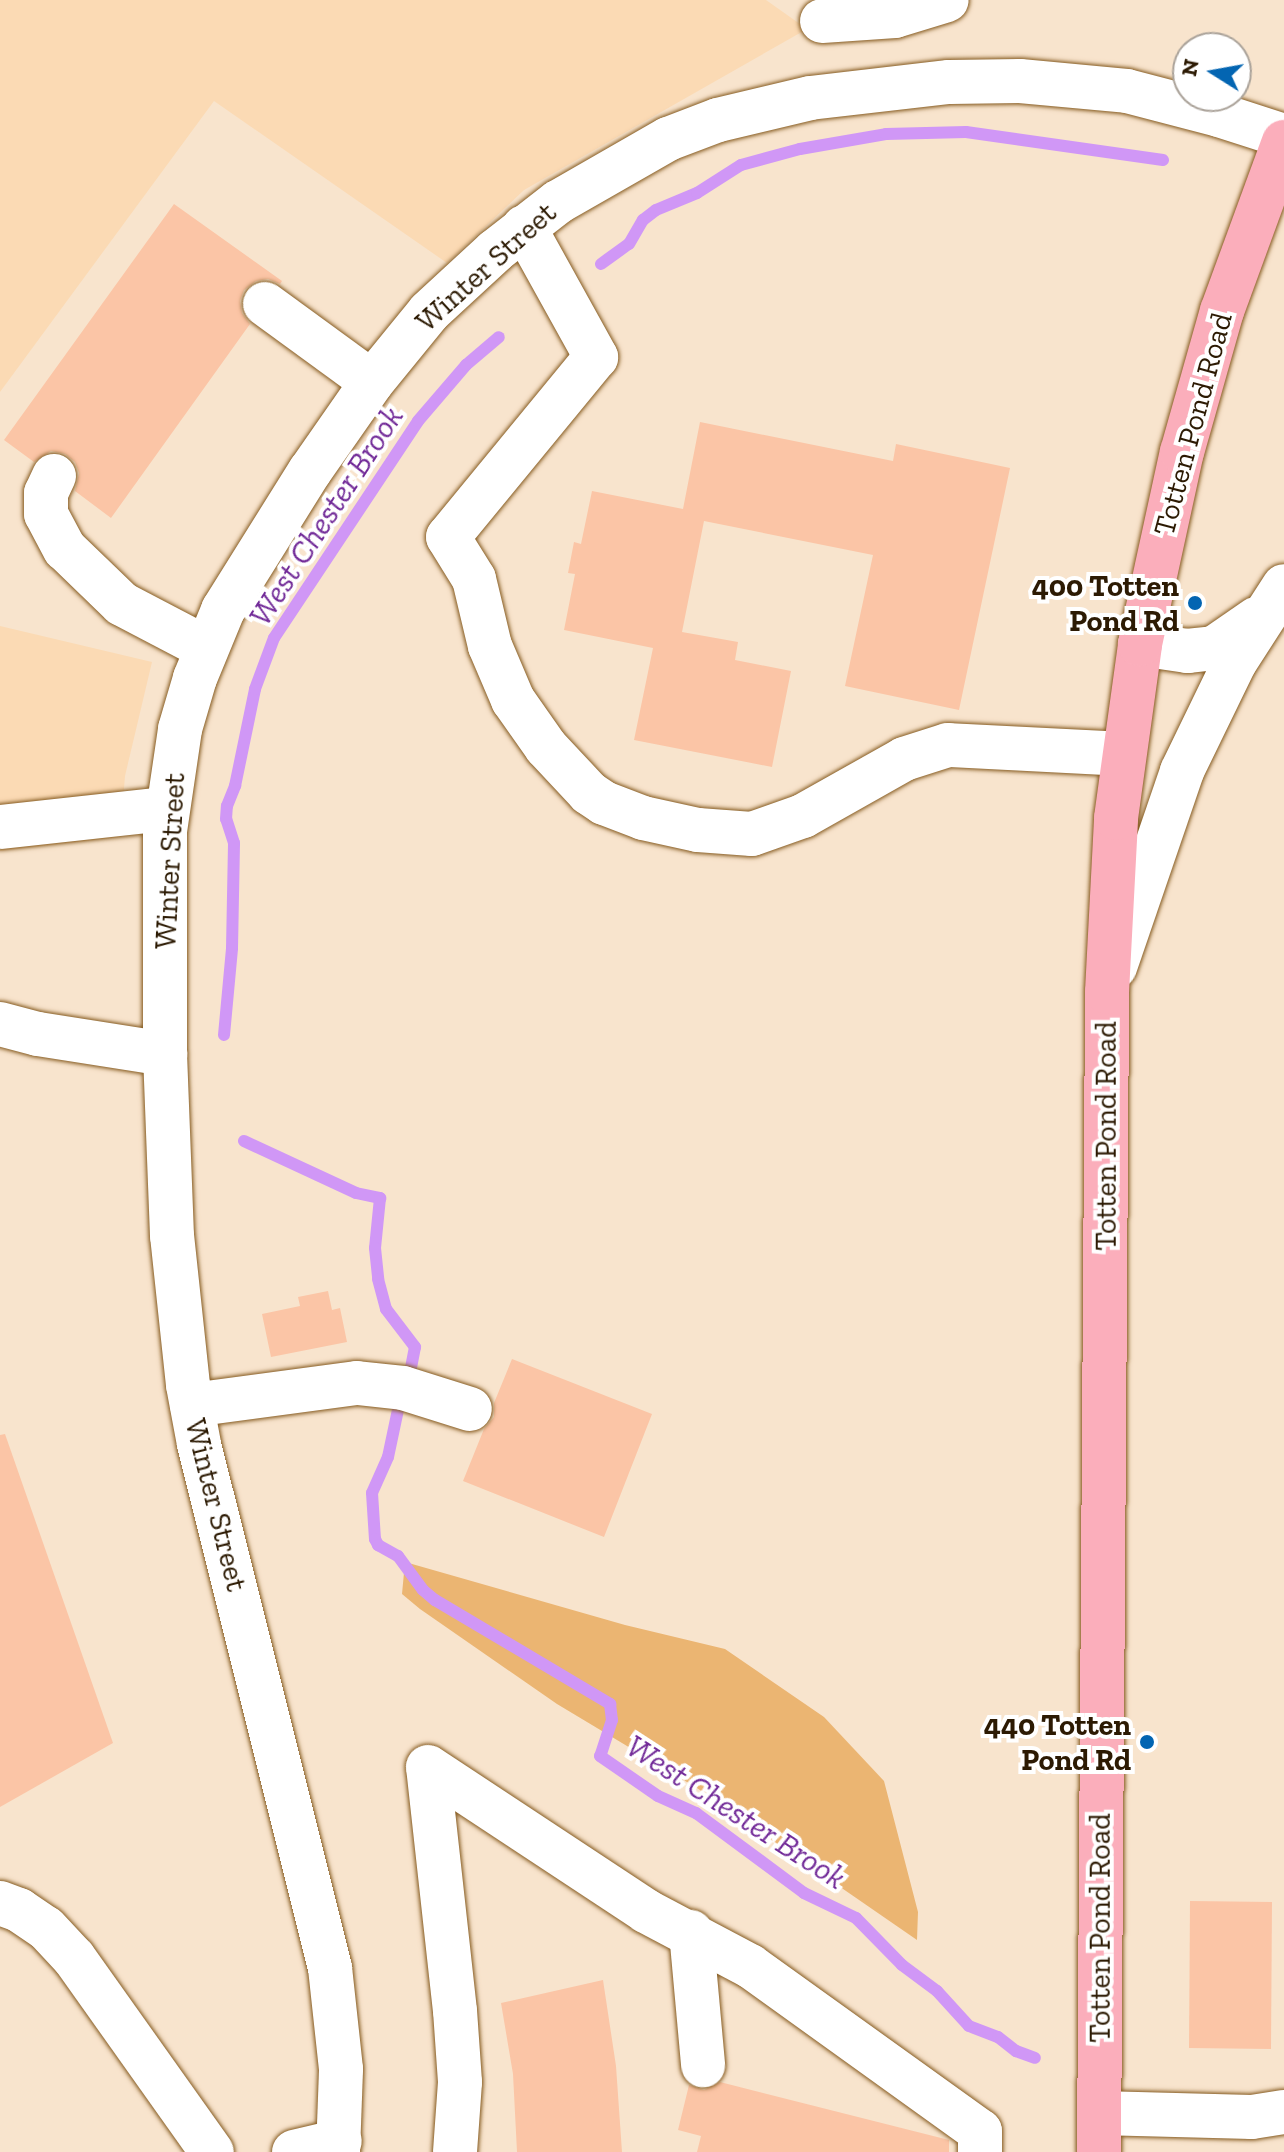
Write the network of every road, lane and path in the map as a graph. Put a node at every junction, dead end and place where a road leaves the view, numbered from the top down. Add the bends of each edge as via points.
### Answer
1 (947, 0) edge
2 (822, 21) dead end
3 (1284, 136) edge
4 (1284, 142) edge
5 (524, 227) junction
6 (265, 304) dead end
7 (372, 382) junction
8 (54, 476) dead end
9 (1275, 598) edge
10 (1140, 644) junction
11 (206, 648) junction
12 (1123, 754) junction
13 (167, 809) junction
14 (0, 827) edge
15 (1107, 992) junction
16 (0, 1024) edge
17 (165, 1054) junction
18 (192, 1405) junction
19 (470, 1409) dead end
20 (0, 1903) edge
21 (691, 1932) junction
22 (703, 2065) dead end
23 (1284, 2112) edge
24 (1099, 2132) edge
25 (339, 2146) edge
26 (212, 2152) edge
27 (294, 2152) edge
28 (455, 2152) edge
29 (980, 2152) edge

1 - 2 street via 895,16
3 - 5 street, Winter Street via 1167,100 1076,84 949,82 879,88 765,107 668,139 615,166
4 - 10 main road, Totten Pond Road via 1202,380
5 - 7 street, Winter Street via 429,312
5 - 12 street via 596,357 448,537 477,588 490,646 513,700 546,747 589,793 643,818 752,834 803,816 904,759 948,745
6 - 7 street
7 - 11 street, Winter Street via 246,570
8 - 11 street via 46,493 46,514 65,549 122,604
9 - 10 street via 1214,648 1187,651
9 - 15 street via 1218,693 1182,771
10 - 12 main road, Totten Pond Road
11 - 13 street, Winter Street via 180,729
12 - 15 main road, Totten Pond Road
13 - 14 street
13 - 17 street, Winter Street
15 - 24 main road, Totten Pond Road
16 - 17 street
17 - 18 street, Winter Street via 172,1236
18 - 19 street via 357,1383 403,1388
18 - 25 street, Winter Street via 330,1968 341,2069
20 - 26 street via 46,1928 74,1958
21 - 22 street
21 - 28 street via 626,1898 428,1767 460,2082
21 - 29 street via 750,1966 980,2131
23 - 24 street
25 - 27 street

